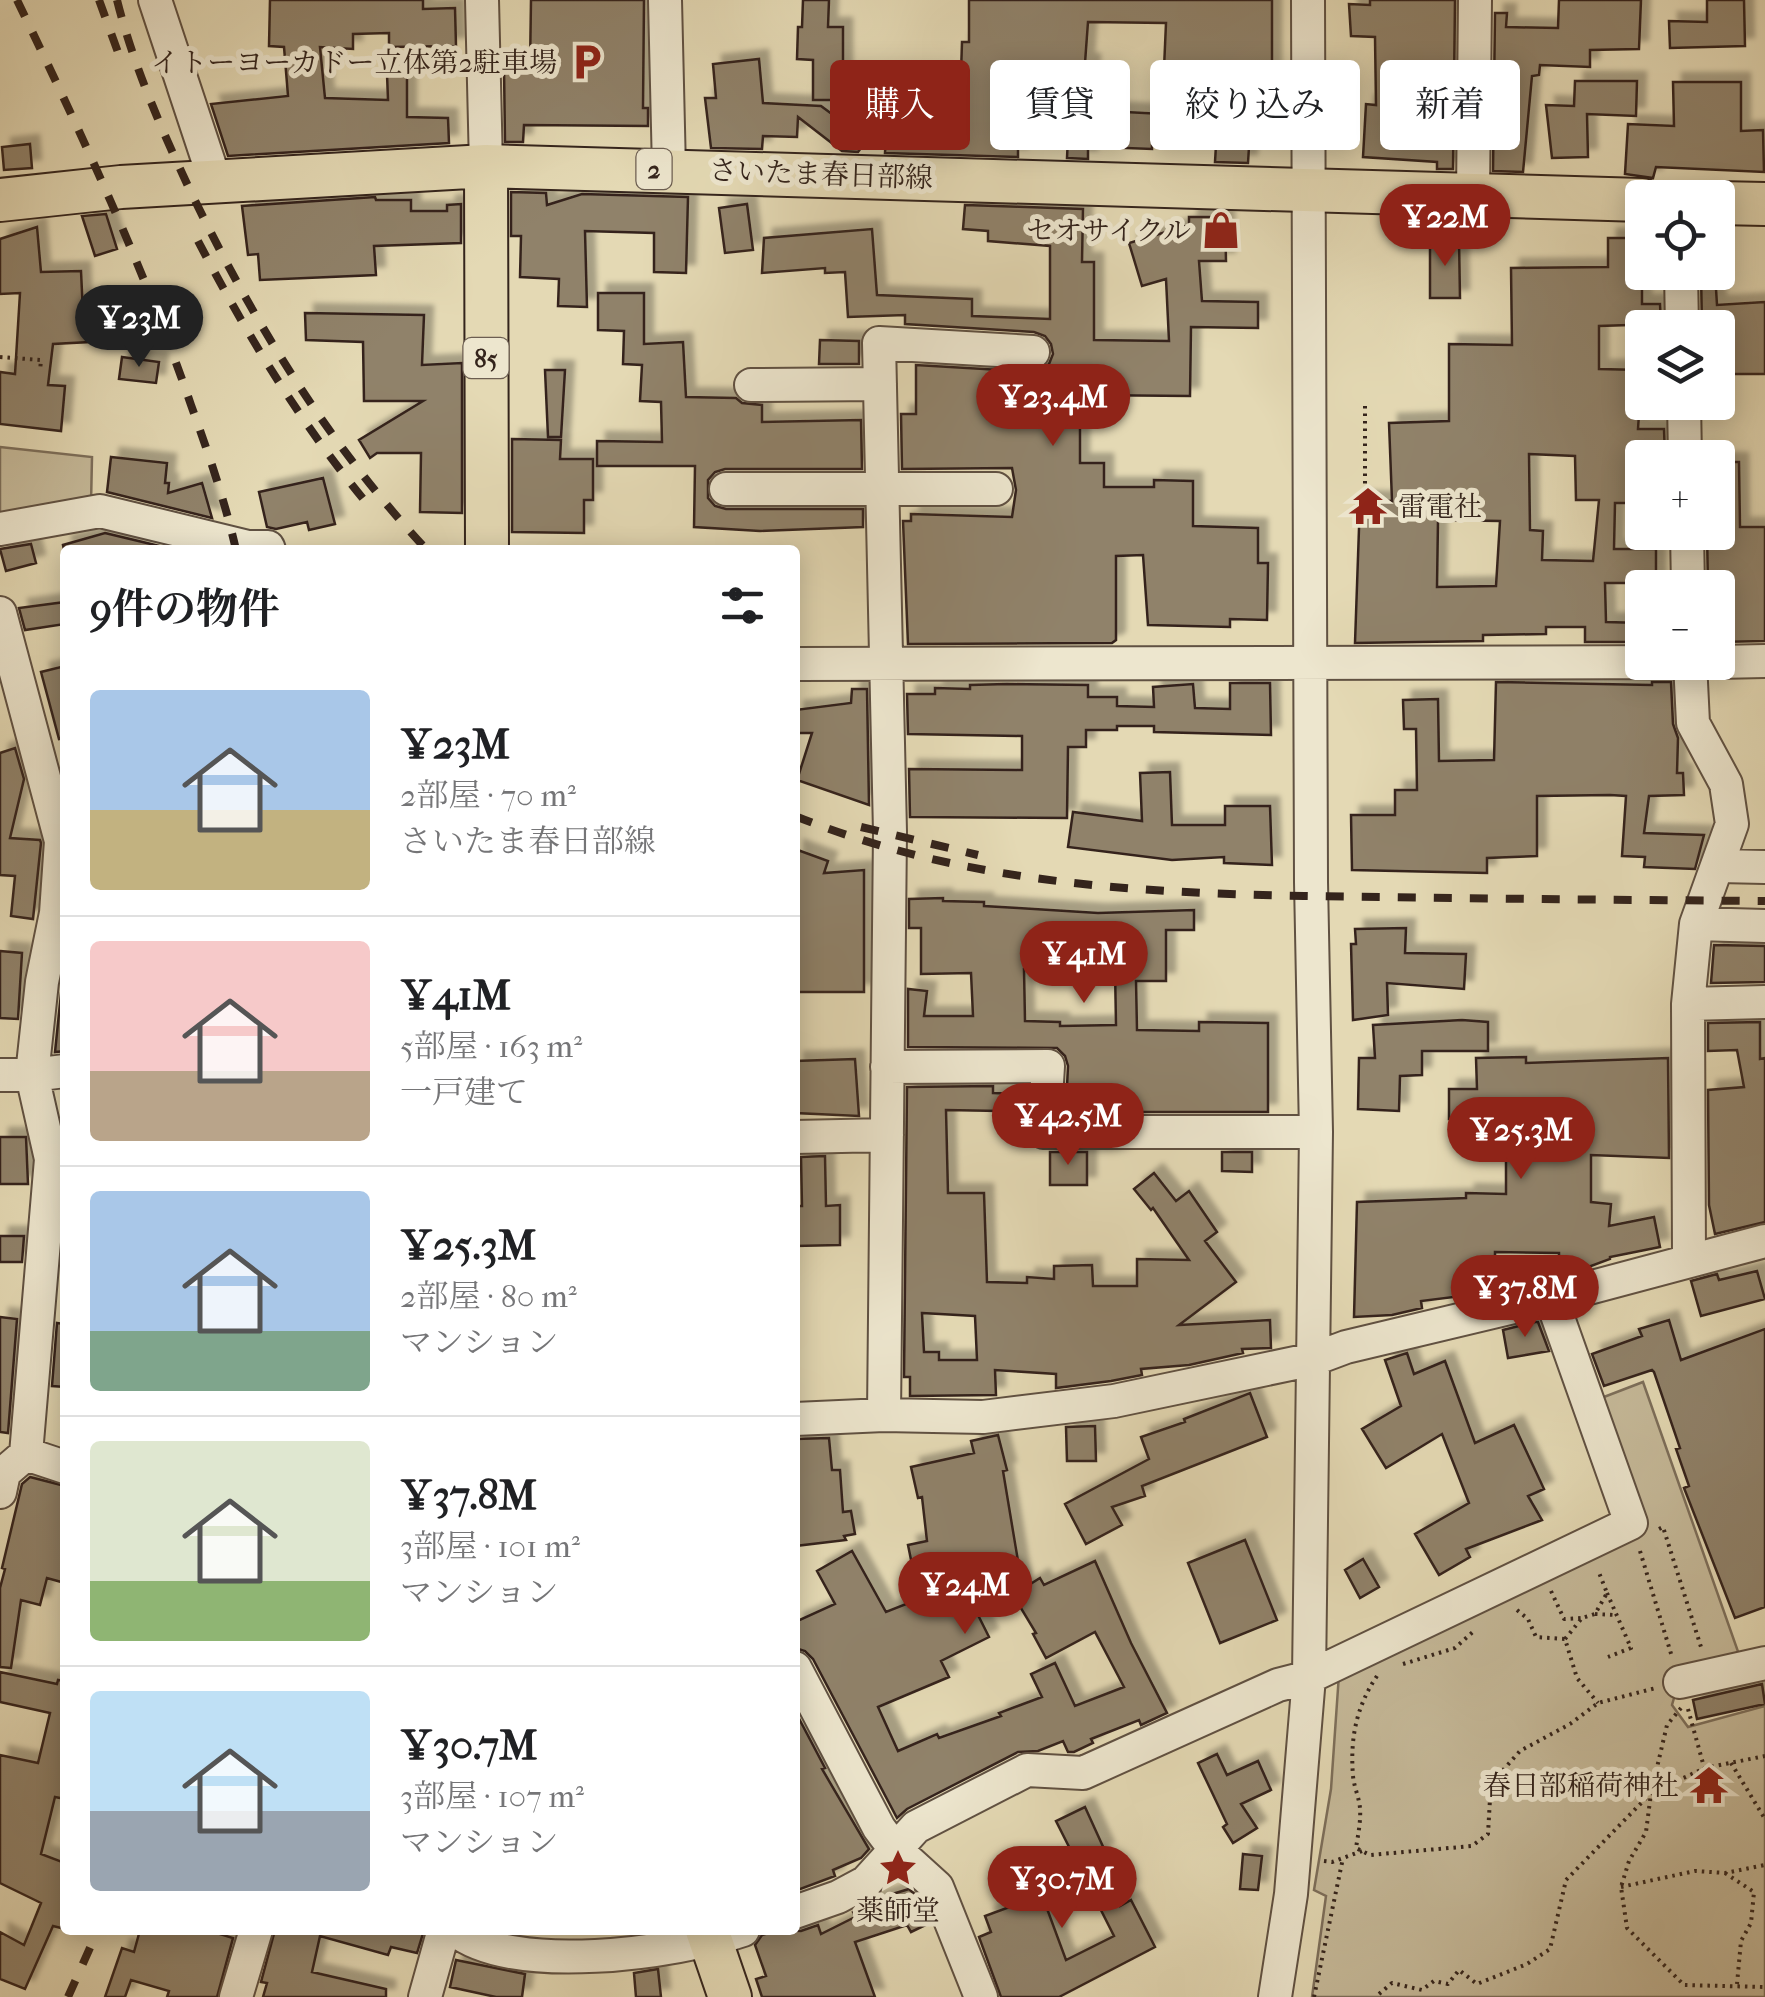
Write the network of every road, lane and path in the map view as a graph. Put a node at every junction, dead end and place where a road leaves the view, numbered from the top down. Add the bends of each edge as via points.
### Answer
1 (155, 0) edge
2 (482, 0) edge
3 (665, 0) edge
4 (1308, 0) edge
5 (1474, 0) edge
6 (486, 166) junction
7 (669, 170) junction
8 (215, 181) junction
9 (1309, 189) junction
10 (1473, 195) junction
11 (1625, 199) edge
12 (0, 200) edge
13 (1735, 203) edge
14 (1765, 204) edge
15 (1033, 352) dead end
16 (0, 357) edge
17 (40, 372) dead end
18 (880, 384) junction
19 (751, 386) dead end
20 (1365, 406) dead end
21 (882, 487) junction
22 (726, 489) dead end
23 (996, 489) dead end
24 (1365, 498) dead end
25 (0, 529) edge
26 (244, 545) edge
27 (487, 545) edge
28 (0, 613) edge
29 (1765, 660) edge
30 (1735, 661) edge
31 (886, 662) junction
32 (1625, 663) edge
33 (800, 664) edge
34 (1312, 665) junction
35 (1692, 680) edge
36 (60, 836) edge
37 (60, 855) edge
38 (1718, 866) junction
39 (1765, 867) edge
40 (1696, 924) junction
41 (1765, 926) edge
42 (1765, 1002) edge
43 (1688, 1004) junction
44 (887, 1067) junction
45 (32, 1074) edge
46 (1316, 1132) junction
47 (887, 1135) junction
48 (800, 1137) edge
49 (58, 1163) edge
50 (1763, 1248) edge
51 (1690, 1259) junction
52 (1550, 1298) junction
53 (51, 1321) edge
54 (1314, 1359) junction
55 (884, 1415) junction
56 (800, 1419) edge
57 (26, 1454) junction
58 (60, 1465) edge
59 (0, 1492) edge
60 (1629, 1530) junction
61 (1551, 1590) dead end
62 (1607, 1593) junction
63 (1516, 1608) dead end
64 (1595, 1614) junction
65 (1616, 1615) junction
66 (1582, 1618) junction
67 (1483, 1624) dead end
68 (1565, 1639) junction
69 (1702, 1652) dead end
70 (1608, 1657) dead end
71 (1765, 1663) edge
72 (1394, 1664) dead end
73 (1385, 1670) dead end
74 (1309, 1677) junction
75 (800, 1678) edge
76 (1682, 1692) junction
77 (1598, 1702) junction
78 (1694, 1726) dead end
79 (1765, 1756) edge
80 (1731, 1762) junction
81 (1705, 1768) junction
82 (1707, 1778) dead end
83 (1651, 1792) junction
84 (1765, 1820) edge
85 (894, 1848) junction
86 (1362, 1852) junction
87 (1294, 1857) junction
88 (1343, 1858) junction
89 (1765, 1865) edge
90 (1726, 1873) junction
91 (1622, 1887) junction
92 (800, 1910) edge
93 (255, 1935) edge
94 (446, 1935) edge
95 (460, 1935) edge
96 (717, 1935) edge
97 (720, 1935) edge
98 (1736, 1984) junction
99 (1765, 1987) edge
100 (1379, 1994) dead end
101 (236, 1997) edge
102 (425, 1997) edge
103 (730, 1997) edge
104 (981, 1997) edge
105 (1276, 1997) edge
106 (1314, 1997) edge

1 - 8 street
2 - 6 street
3 - 7 street
4 - 9 street
5 - 10 street
6 - 7 main road, さいたま春日部線 / 2
6 - 8 main road, さいたま春日部線 / 2
6 - 27 main road, 85
7 - 9 main road, さいたま春日部線 / 2
8 - 12 main road, さいたま春日部線 / 2
9 - 10 main road, さいたま春日部線 / 2
9 - 34 street
10 - 11 main road, さいたま春日部線 / 2
13 - 14 main road
15 - 18 street via 879,344
16 - 17 path via 41,360
18 - 19 street
18 - 21 street
20 - 24 path
21 - 22 street
21 - 23 street
21 - 31 street
25 - 26 street via 100,511
28 - 36 street
29 - 30 street
31 - 33 street
31 - 34 street
31 - 44 street
32 - 34 street
34 - 46 street
35 - 38 street via 1693,723 1726,784 1732,824
37 - 45 street
38 - 39 street
38 - 40 street
40 - 41 street
40 - 43 street
42 - 43 street
43 - 51 street
44 - 46 street via 1048,1066 1044,1132
44 - 47 street
45 - 49 street
46 - 54 street
47 - 48 street
47 - 55 street
49 - 53 street
50 - 51 street
51 - 52 street
52 - 54 street
52 - 60 street
53 - 57 street
54 - 55 street via 1114,1401 983,1417
54 - 74 street
55 - 56 street
57 - 58 street
57 - 59 street via 4,1473
60 - 62 path via 1597,1571
60 - 69 path via 1663,1527
60 - 74 street
60 - 76 path
61 - 66 path via 1564,1620
62 - 64 path
62 - 65 path
63 - 68 path via 1536,1637
64 - 65 path
64 - 66 path
65 - 70 path via 1631,1648
66 - 68 path
67 - 72 path via 1456,1648
68 - 77 path via 1577,1678
71 - 76 street
73 - 86 path via 1361,1700 1354,1726 1356,1848
74 - 85 street via 1083,1773 1027,1770 916,1827
74 - 87 street
75 - 85 street
76 - 77 path
76 - 83 path
77 - 86 path via 1512,1760 1490,1798 1488,1834 1472,1846
78 - 81 path
79 - 80 path
80 - 81 path
80 - 84 path
81 - 82 path
81 - 83 path
83 - 91 path via 1646,1832
83 - 100 path via 1566,1880 1550,1949 1477,1984 1459,1970 1448,1984 1434,1981 1422,1990 1392,1984
85 - 92 street via 866,1882
85 - 104 street via 937,1887
86 - 88 path
87 - 88 path
87 - 105 street
88 - 106 path
89 - 90 path
90 - 91 path via 1695,1871
90 - 98 path via 1754,1892
91 - 98 path via 1626,1928 1684,1986
93 - 101 street
94 - 102 street
95 - 96 street via 559,1958 672,1949
97 - 103 main road
98 - 99 path

